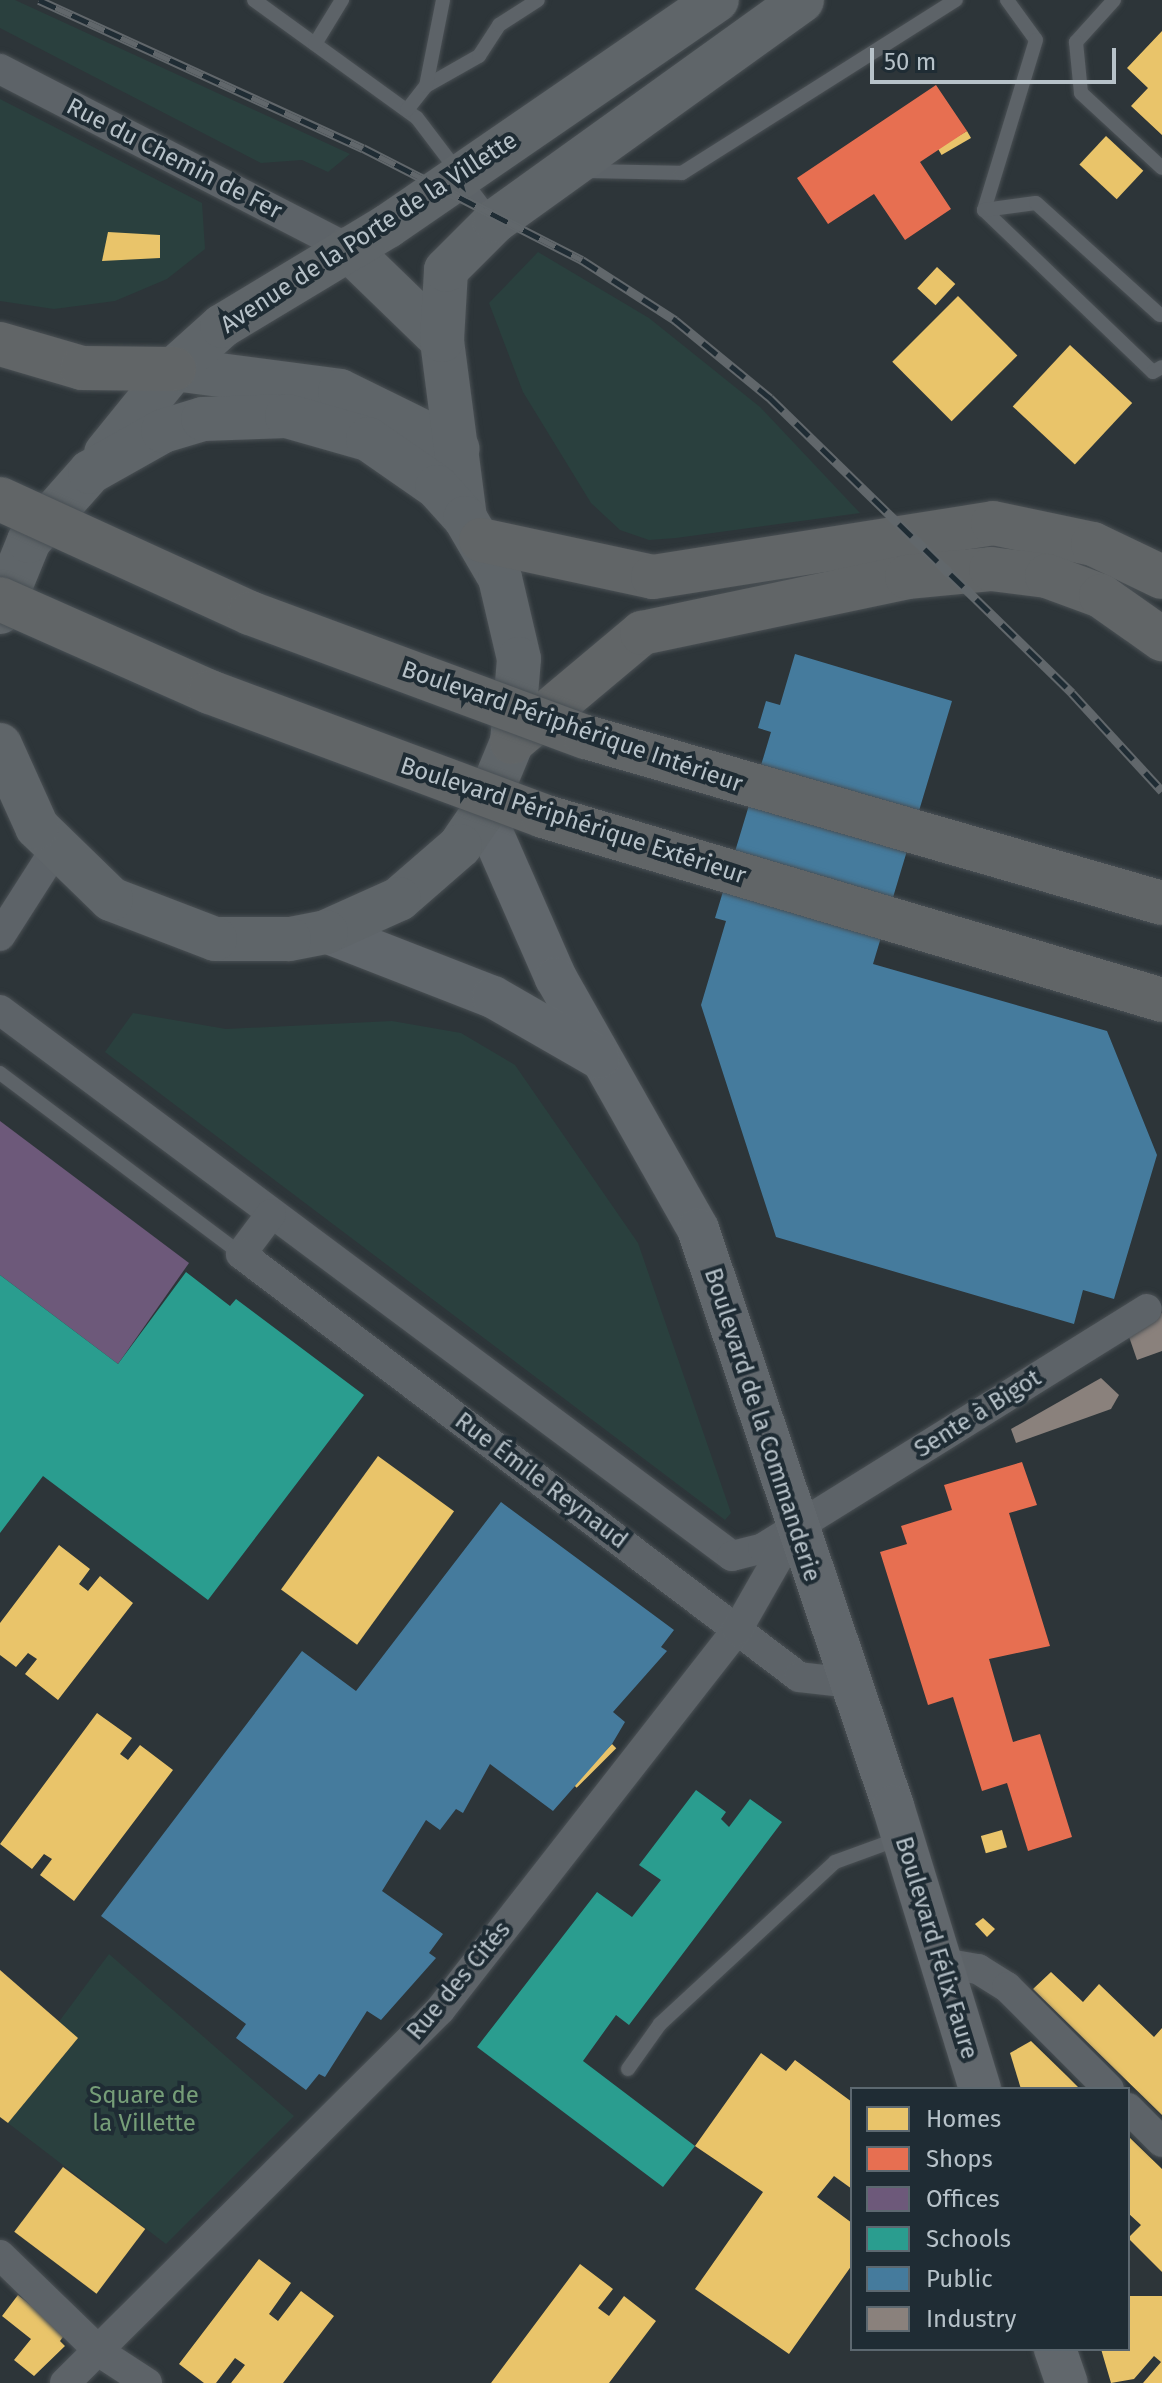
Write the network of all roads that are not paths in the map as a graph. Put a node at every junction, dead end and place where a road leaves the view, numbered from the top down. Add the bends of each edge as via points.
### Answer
1 (254, 0) edge
2 (342, 0) edge
3 (443, 0) edge
4 (538, 0) edge
5 (717, 0) edge
6 (802, 0) edge
7 (956, 0) edge
8 (1007, 0) edge
9 (1114, 0) edge
10 (315, 44) junction
11 (0, 69) edge
12 (426, 86) junction
13 (407, 110) junction
14 (1162, 168) edge
15 (566, 170) junction
16 (461, 175) junction
17 (984, 210) junction
18 (495, 221) junction
19 (348, 249) junction
20 (1160, 315) dead end
21 (442, 340) junction
22 (0, 344) edge
23 (1162, 367) edge
24 (174, 369) junction
25 (458, 449) junction
26 (90, 472) junction
27 (0, 499) edge
28 (473, 529) junction
29 (6, 577) edge
30 (1162, 577) edge
31 (0, 612) edge
32 (1162, 639) edge
33 (512, 742) junction
34 (3, 764) edge
35 (483, 812) junction
36 (55, 850) junction
37 (1162, 903) edge
38 (326, 932) junction
39 (0, 936) edge
40 (1162, 1000) edge
41 (0, 1010) edge
42 (599, 1058) junction
43 (0, 1073) edge
44 (271, 1214) junction
45 (241, 1254) junction
46 (1154, 1304) edge
47 (794, 1530) junction
48 (737, 1630) junction
49 (851, 1683) junction
50 (898, 1822) junction
51 (943, 1963) junction
52 (628, 2069) dead end
53 (979, 2087) edge
54 (1107, 2087) edge
55 (1130, 2110) edge
56 (1162, 2142) edge
57 (0, 2255) edge
58 (1056, 2351) edge
59 (101, 2353) junction
60 (65, 2383) edge
61 (147, 2383) edge
62 (1067, 2383) edge

1 - 10 lane
2 - 10 lane
3 - 12 lane
4 - 12 lane via 499,25 479,56
5 - 16 main road, Avenue de la Porte de la Villette
6 - 15 main road
7 - 15 lane via 682,173
8 - 17 lane via 1036,40
9 - 14 lane via 1076,42 1081,93
10 - 13 lane
11 - 19 street, Rue du Chemin de Fer
12 - 13 lane
13 - 16 lane
15 - 18 main road
16 - 18 lane
16 - 19 main road, Avenue de la Porte de la Villette
17 - 20 lane via 1036,203
17 - 23 lane via 1153,372
18 - 21 main road via 446,270
19 - 21 main road
19 - 24 main road, Avenue de la Porte de la Villette via 222,326
21 - 25 main road
22 - 24 highway via 82,368
24 - 25 main road via 340,391
24 - 26 main road, Avenue de la Porte de la Villette
25 - 28 main road
26 - 28 main road via 163,431 203,419 287,416 368,439 404,460
26 - 29 main road via 42,522
27 - 37 highway, Boulevard Périphérique Intérieur, bridge via 250,613 571,732
28 - 30 highway via 653,577 993,523 1093,544
28 - 33 main road via 500,578 517,645
29 - 31 main road
29 - 40 highway, Boulevard Périphérique Extérieur, bridge via 210,692 543,816
32 - 33 highway via 1101,596 1047,576 991,569 907,577 642,633
33 - 35 main road
34 - 36 main road
35 - 38 main road via 432,875 399,899
35 - 42 main road, Boulevard de la Commanderie
36 - 38 main road via 111,899 179,930 252,942
36 - 39 street
38 - 42 main road via 493,997
41 - 44 street
42 - 47 main road, Boulevard de la Commanderie via 698,1229
43 - 45 lane, Rue Émile Reynaud
44 - 45 street
44 - 47 street via 720,1551 753,1554
45 - 48 street, Rue Émile Reynaud
46 - 47 street, Sente à Bigot
47 - 48 street, Rue des Cités
47 - 49 main road, Boulevard de la Commanderie
48 - 49 street, Rue Émile Reynaud via 799,1677
48 - 59 street, Rue des Cités via 440,2010
49 - 50 main road, Boulevard de la Commanderie
50 - 51 main road, Boulevard Félix Faure
50 - 52 lane via 835,1862 660,2024
51 - 53 main road, Boulevard Félix Faure
51 - 54 street via 978,1969 1007,1987
55 - 56 street
57 - 59 street
58 - 62 main road
59 - 60 street, Rue des Cités
59 - 61 street

